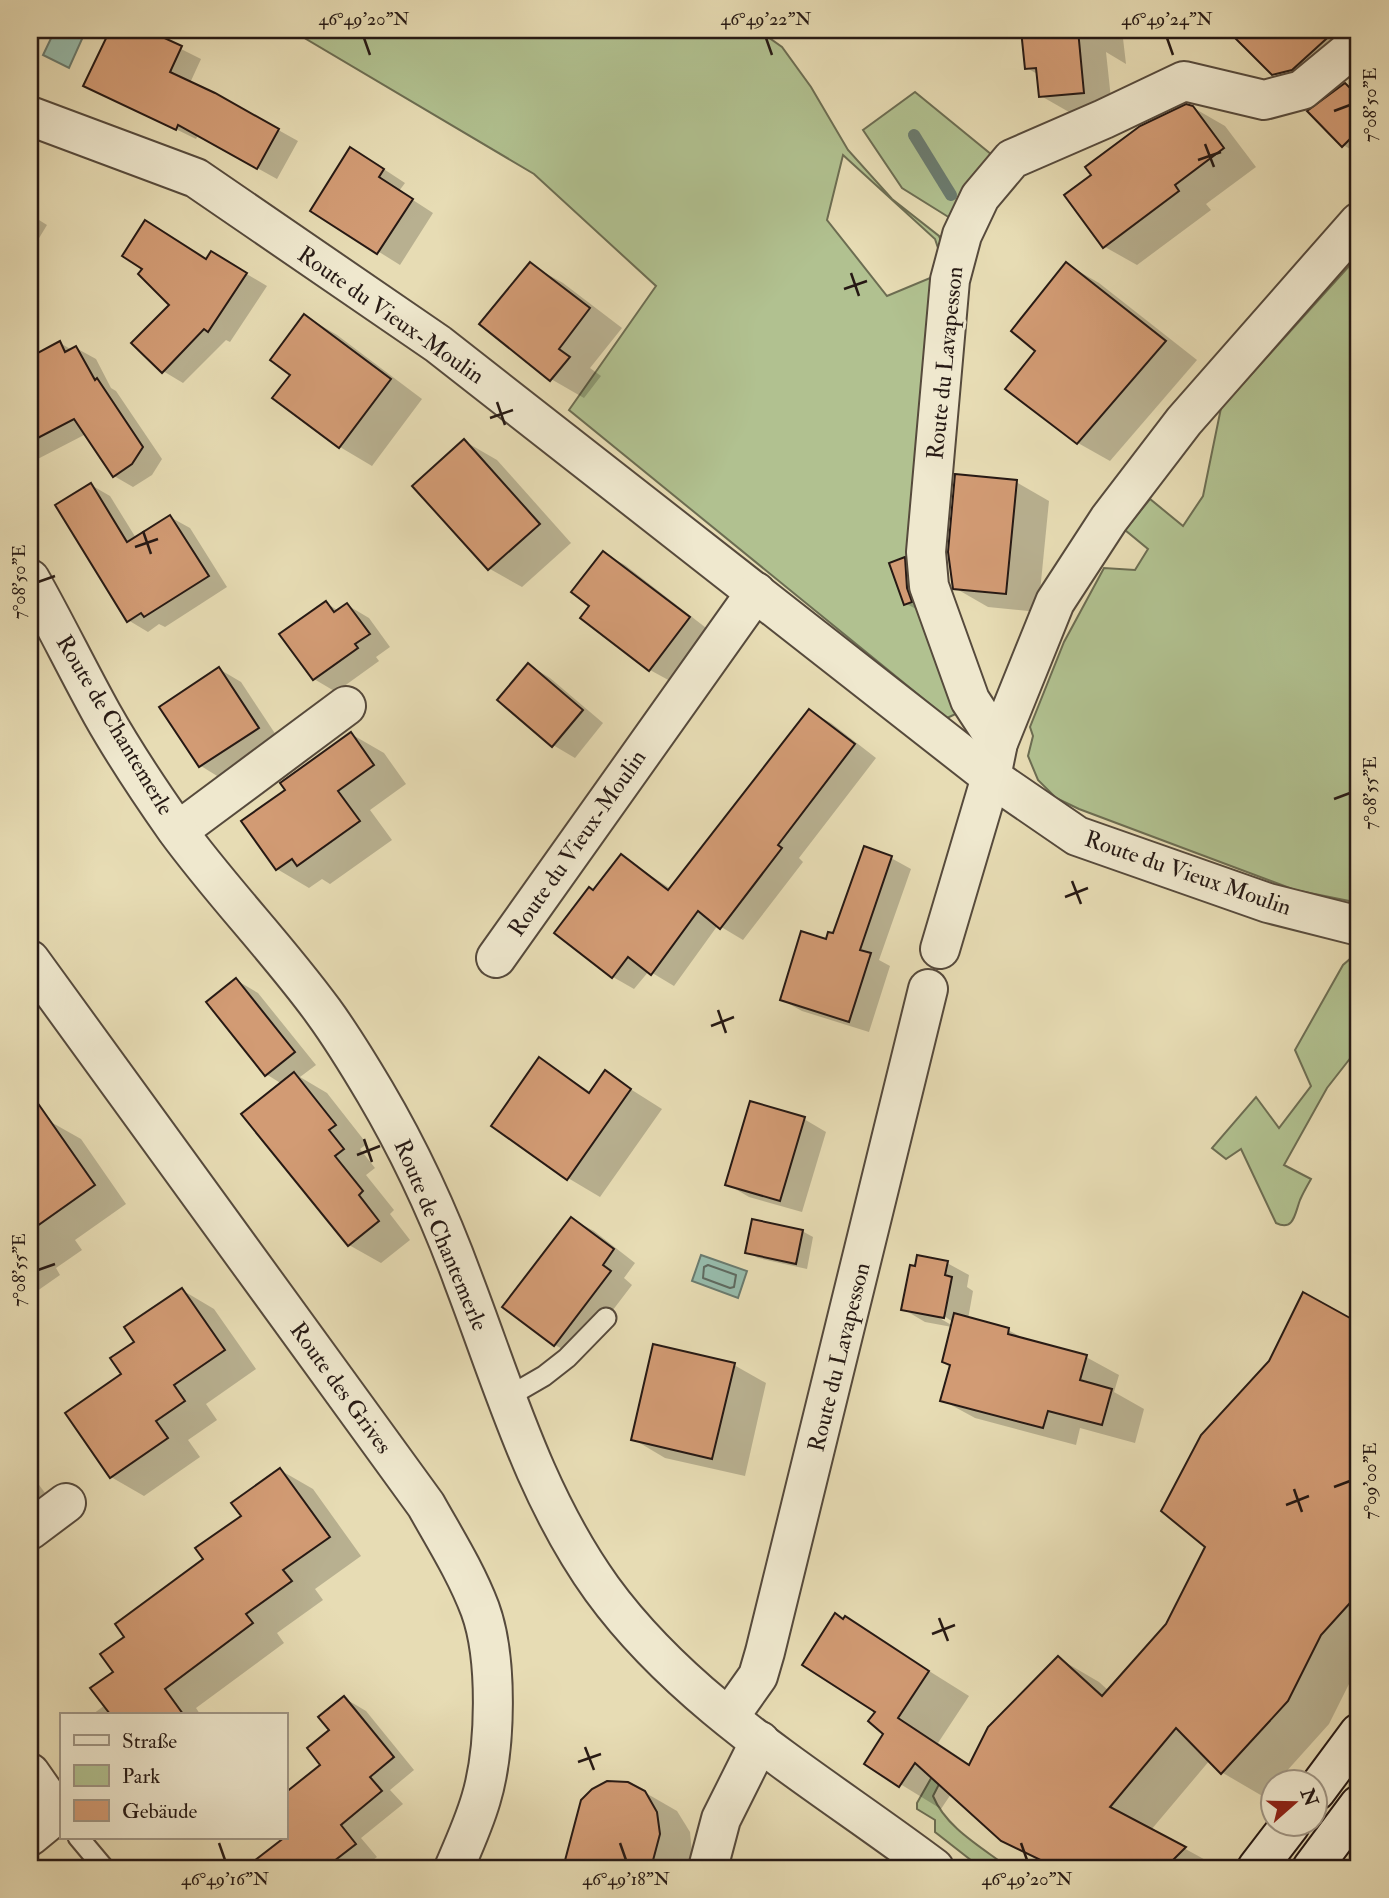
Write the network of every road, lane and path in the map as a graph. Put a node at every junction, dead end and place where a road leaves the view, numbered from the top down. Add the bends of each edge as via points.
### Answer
1 (1359, 43) edge
2 (30, 116) edge
3 (1359, 222) edge
4 (30, 579) edge
5 (755, 592) junction
6 (346, 706) dead end
7 (995, 760) junction
8 (178, 831) junction
9 (1359, 926) edge
10 (940, 949) dead end
11 (496, 958) dead end
12 (30, 960) edge
13 (928, 989) dead end
14 (606, 1318) dead end
15 (506, 1398) junction
16 (66, 1503) dead end
17 (30, 1530) edge
18 (729, 1717) junction
19 (1359, 1733) edge
20 (760, 1741) junction
21 (1330, 1771) edge
22 (30, 1773) edge
23 (1359, 1805) edge
24 (57, 1826) edge
25 (72, 1839) edge
26 (1279, 1839) edge
27 (104, 1868) edge
28 (454, 1868) edge
29 (708, 1868) edge
30 (934, 1868) edge
31 (1257, 1868) edge
32 (1312, 1868) edge

1 - 7 street, Route du Lavapesson via 1302,90 1264,100 1184,81 1012,159 980,197 961,235 950,280 926,552 929,586
2 - 5 street, Route du Vieux-Moulin via 196,178 438,344
3 - 7 street via 1184,421 1109,519 1055,602
4 - 8 street, Route de Chantemerle via 103,716
5 - 7 street, Route du Vieux-Moulin
5 - 11 street, Route du Vieux-Moulin
6 - 8 street
7 - 9 street, Route du Vieux Moulin via 1077,836 1268,903
7 - 10 street
8 - 15 street, Route de Chantemerle via 324,1012 385,1110 445,1232
12 - 28 street, Route des Grives via 426,1505 463,1570 489,1644 492,1689 482,1796
13 - 18 street, Route du Lavapesson via 765,1652 758,1676
14 - 15 lane via 559,1364
15 - 18 street, Route de Chantemerle via 546,1495 603,1590 664,1661
16 - 17 street
18 - 20 street, Route de Chantemerle
19 - 21 street
20 - 29 street via 721,1819
20 - 30 street, Route de Chantemerle
22 - 24 street
23 - 32 street
25 - 27 lane
26 - 31 street

